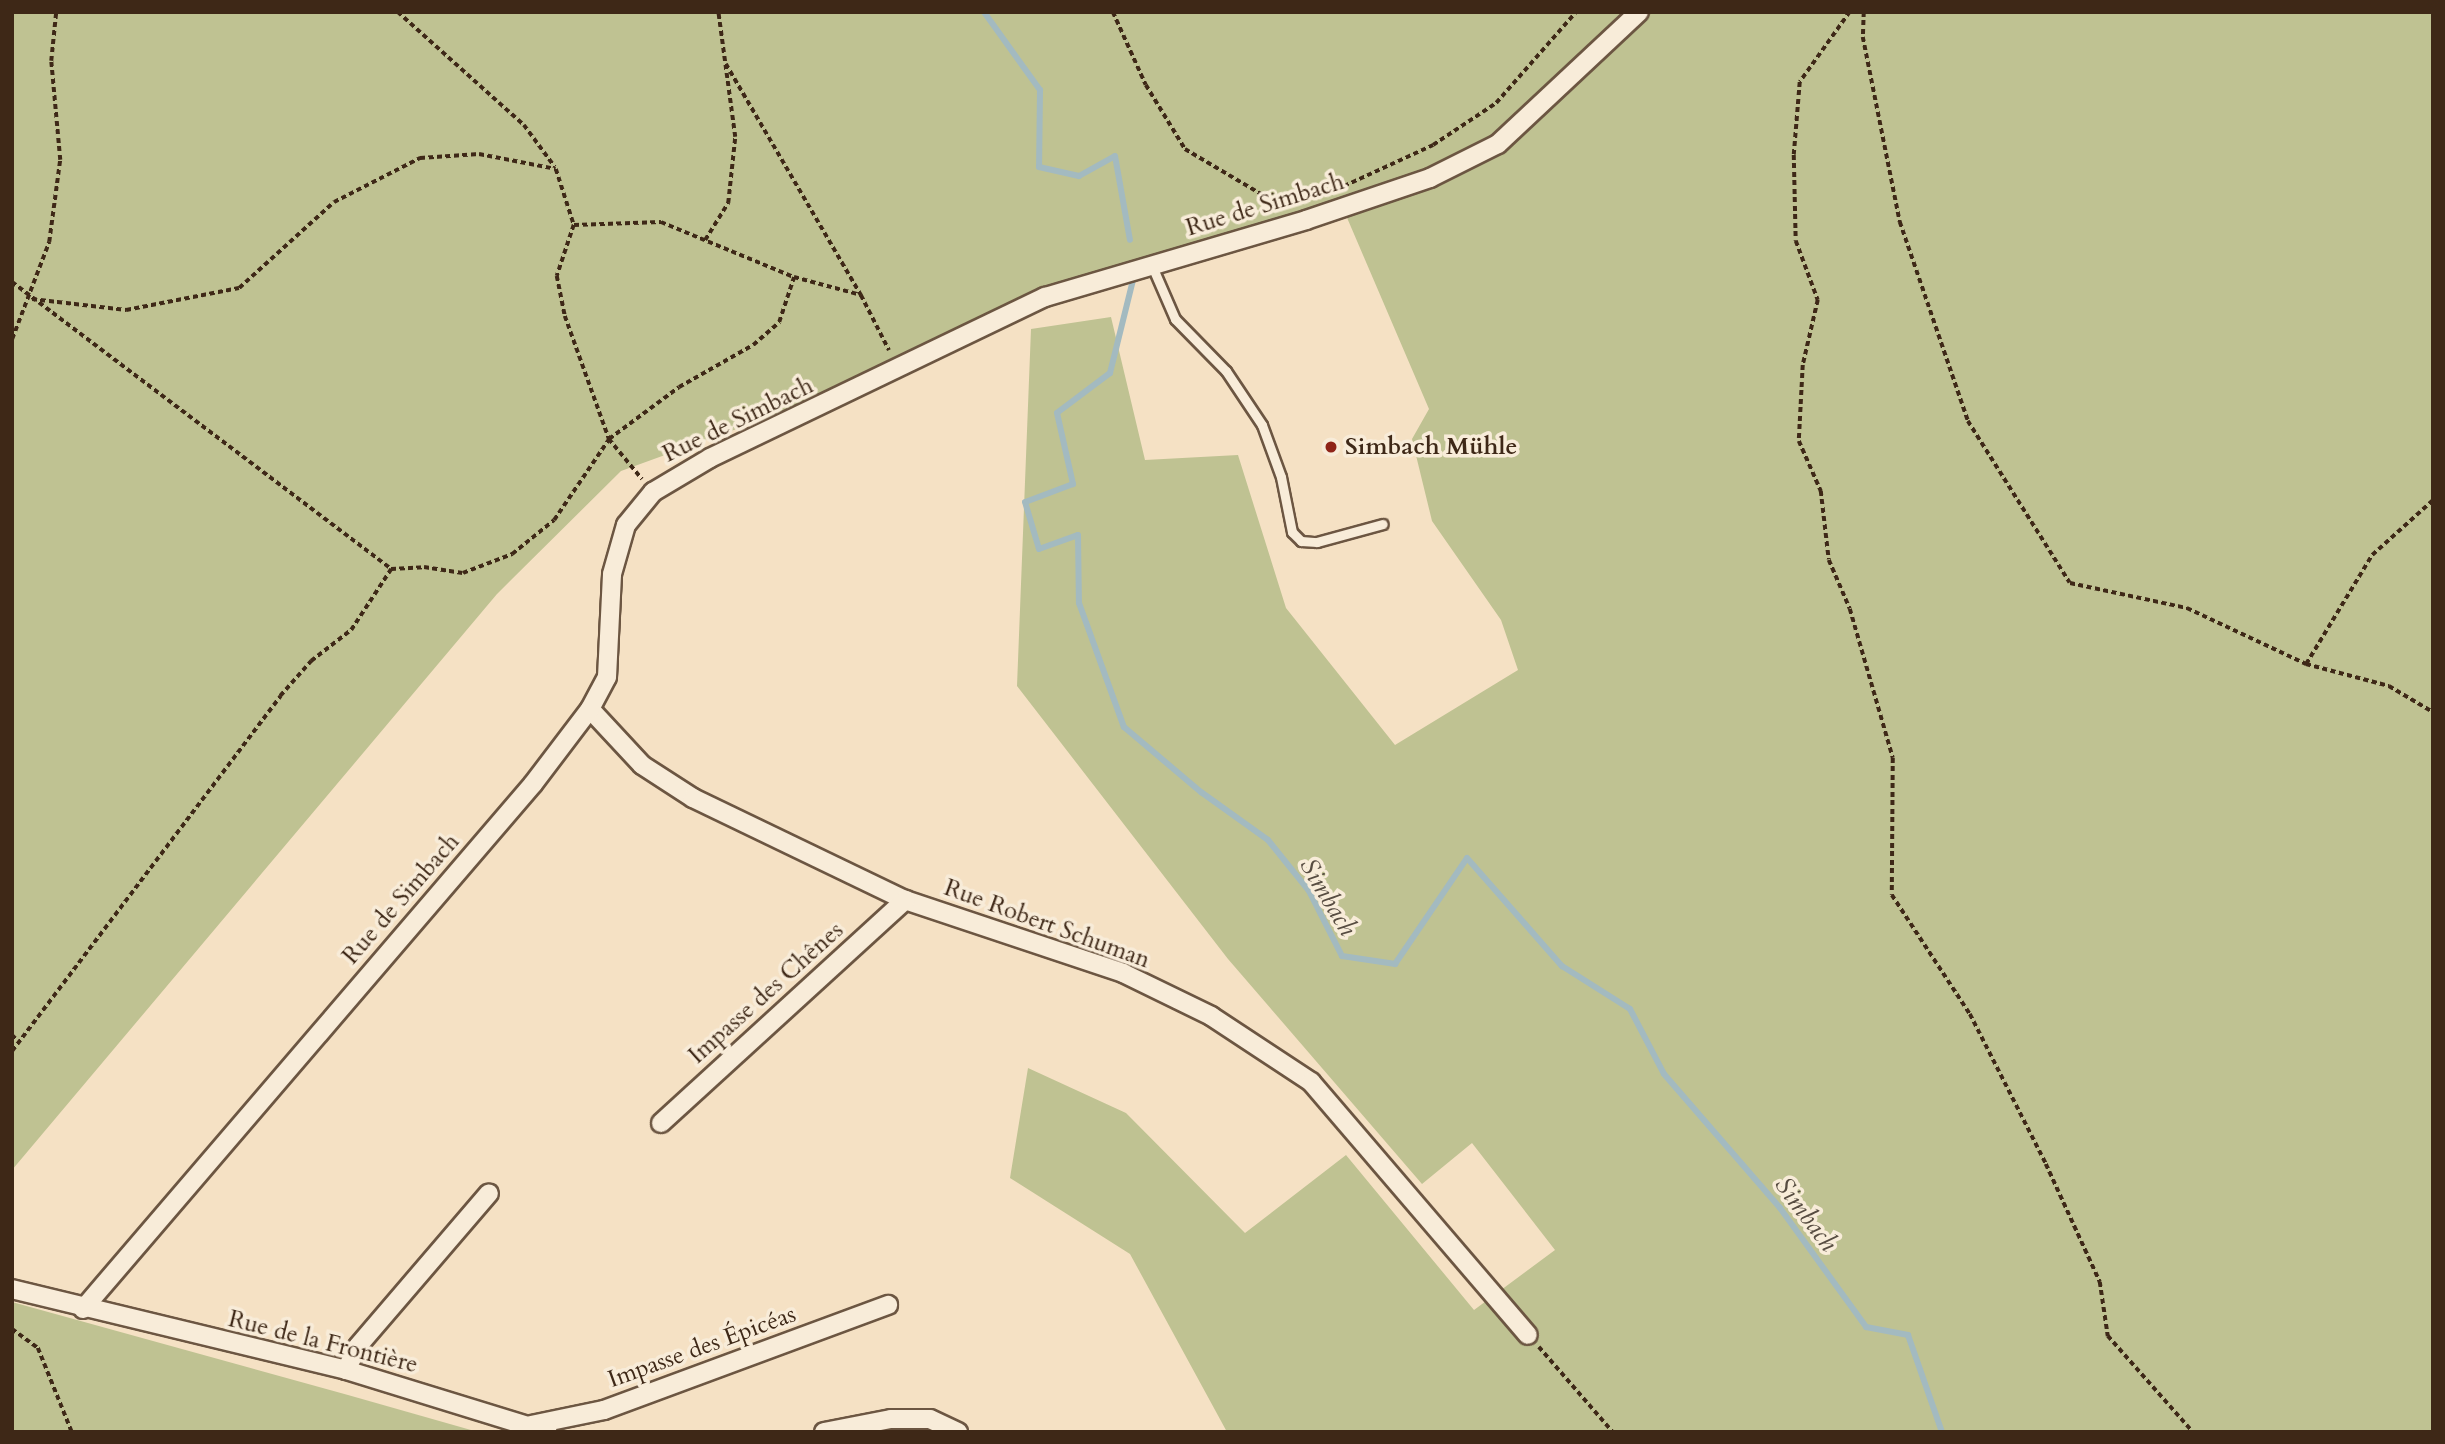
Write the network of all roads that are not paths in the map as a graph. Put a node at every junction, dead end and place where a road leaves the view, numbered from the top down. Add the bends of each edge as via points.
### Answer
1 (1639, 12) edge
2 (1152, 266) junction
3 (1384, 524) dead end
4 (590, 709) junction
5 (905, 900) junction
6 (660, 1123) dead end
7 (489, 1193) dead end
8 (12, 1289) edge
9 (888, 1305) dead end
10 (82, 1309) junction
11 (1528, 1335) road end
12 (346, 1370) junction
13 (540, 1428) edge
14 (824, 1432) edge
15 (958, 1432) edge

1 - 2 street, Rue de Simbach via 1498,144 1430,178
2 - 3 lane via 1175,319 1226,371 1262,425 1281,477 1292,532 1301,541 1317,542
2 - 4 street, Rue de Simbach via 1045,297 710,458 653,492 626,525 612,575 607,677
4 - 5 street, Rue Robert Schuman via 642,765 693,798
4 - 10 street, Rue de Simbach via 533,784
5 - 6 street, Impasse des Chênes
5 - 11 street, Rue Robert Schuman via 1122,973 1211,1016 1311,1082
7 - 12 street via 358,1346
8 - 10 street, Rue de la Frontière
9 - 13 street, Impasse des Épicéas via 604,1410
10 - 12 street, Rue de la Frontière
12 - 13 street, Rue de la Frontière
14 - 15 street via 891,1419 930,1419

